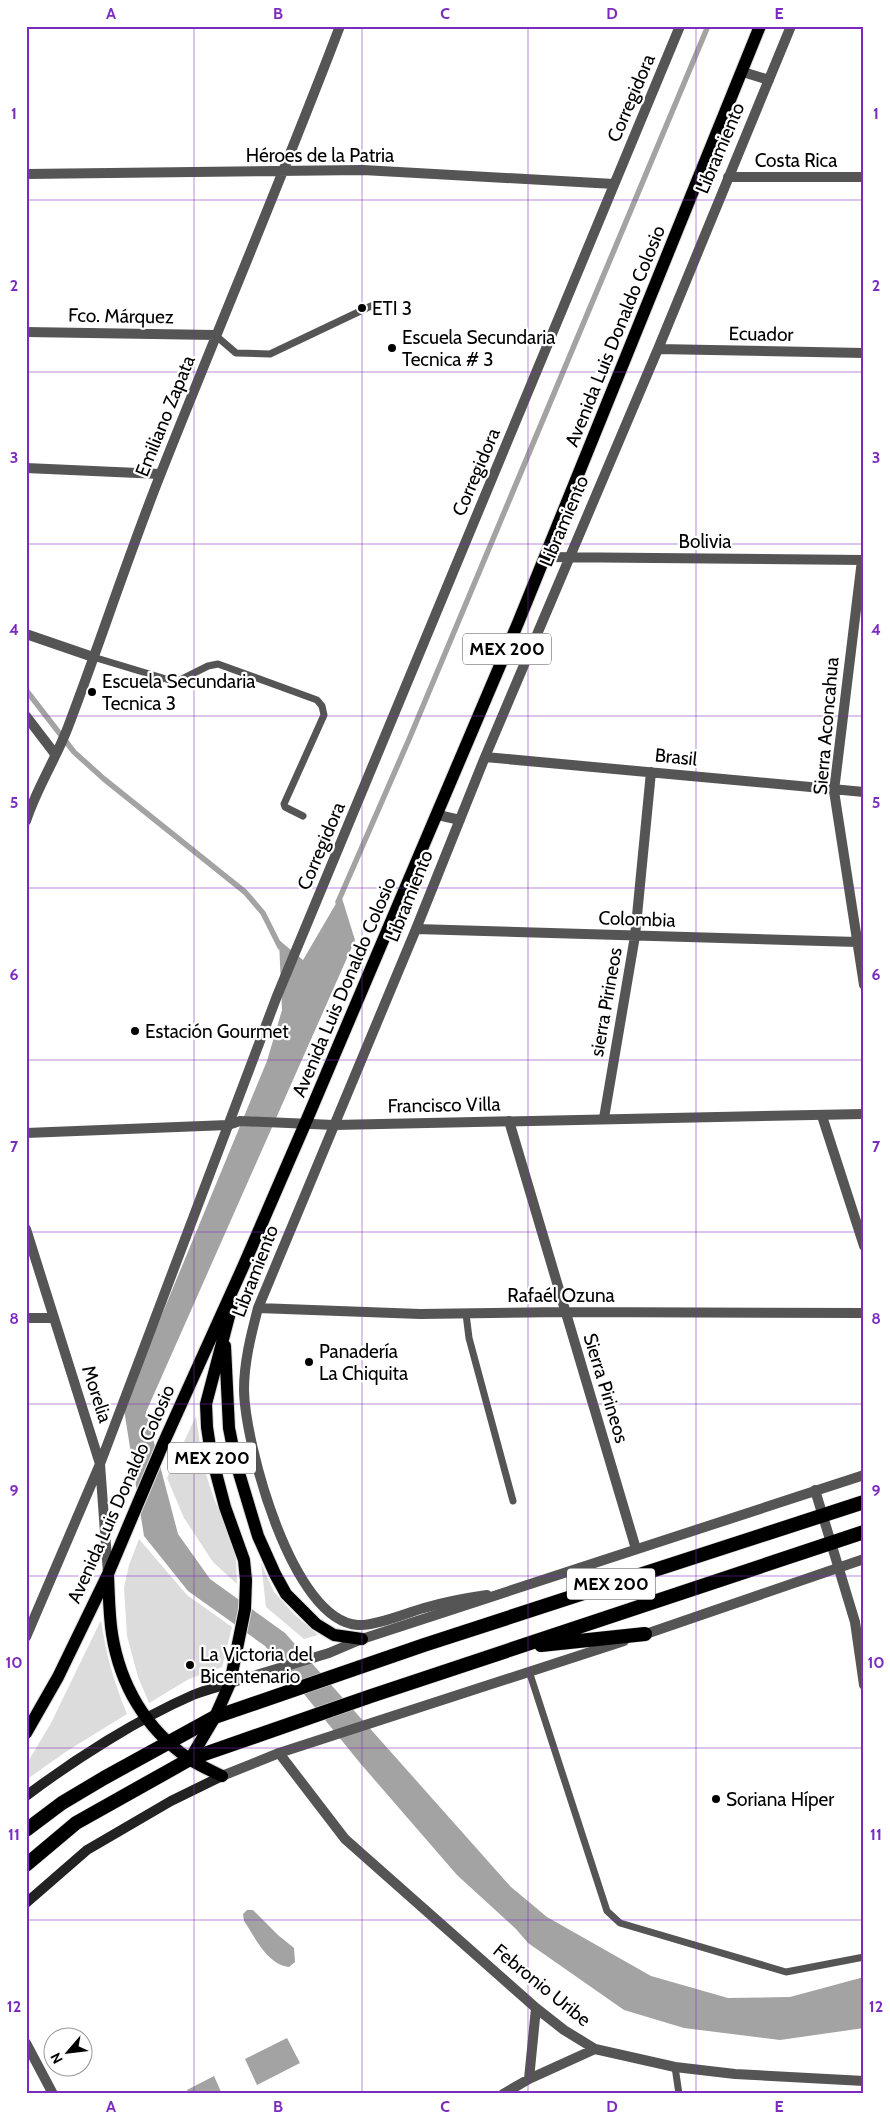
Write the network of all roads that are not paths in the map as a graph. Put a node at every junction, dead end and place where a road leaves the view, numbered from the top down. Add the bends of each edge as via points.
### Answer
1 (340, 26) edge
2 (680, 26) edge
3 (760, 26) edge
4 (791, 26) edge
5 (743, 72) junction
6 (769, 80) junction
7 (284, 172) junction
8 (26, 174) edge
9 (728, 177) junction
10 (864, 177) edge
11 (614, 184) junction
12 (371, 306) dead end
13 (26, 332) edge
14 (215, 335) junction
15 (658, 350) junction
16 (864, 353) edge
17 (26, 468) edge
18 (160, 474) junction
19 (545, 557) junction
20 (568, 557) junction
21 (863, 560) edge
22 (26, 634) edge
23 (93, 657) junction
24 (26, 716) edge
25 (58, 749) junction
26 (485, 758) junction
27 (651, 772) junction
28 (834, 791) junction
29 (864, 792) edge
30 (30, 794) edge
31 (438, 815) junction
32 (302, 816) dead end
33 (460, 820) junction
34 (26, 821) edge
35 (416, 929) junction
36 (635, 936) junction
37 (857, 942) junction
38 (864, 985) edge
39 (864, 1114) edge
40 (822, 1116) junction
41 (604, 1118) junction
42 (509, 1121) junction
43 (305, 1124) junction
44 (228, 1125) junction
45 (334, 1125) junction
46 (26, 1133) edge
47 (26, 1229) edge
48 (864, 1246) edge
49 (243, 1266) junction
50 (258, 1308) junction
51 (565, 1312) junction
52 (864, 1313) edge
53 (466, 1314) junction
54 (26, 1318) edge
55 (54, 1318) junction
56 (225, 1333) junction
57 (100, 1464) junction
58 (864, 1475) edge
59 (815, 1490) junction
60 (513, 1501) dead end
61 (864, 1502) edge
62 (822, 1515) junction
63 (864, 1532) edge
64 (830, 1543) junction
65 (636, 1549) junction
66 (864, 1559) edge
67 (838, 1568) junction
68 (108, 1574) junction
69 (508, 1592) junction
70 (644, 1634) junction
71 (26, 1637) edge
72 (362, 1639) junction
73 (513, 1648) junction
74 (529, 1671) junction
75 (230, 1683) junction
76 (864, 1685) edge
77 (215, 1717) junction
78 (146, 1718) junction
79 (26, 1733) edge
80 (167, 1742) junction
81 (279, 1753) junction
82 (190, 1759) junction
83 (222, 1776) junction
84 (26, 1796) edge
85 (26, 1830) edge
86 (26, 1865) edge
87 (26, 1904) edge
88 (864, 1957) edge
89 (536, 2008) junction
90 (26, 2043) edge
91 (595, 2049) junction
92 (675, 2067) junction
93 (529, 2079) junction
94 (864, 2081) edge
95 (519, 2090) edge
96 (53, 2094) edge
97 (503, 2094) edge
98 (679, 2094) edge

1 - 7 street, Emiliano Zapata
2 - 11 street, Corregidora
3 - 5 main road, Avenida Luis Donaldo Colosio / MEX 200
4 - 6 street, Libramiento
5 - 6 street
5 - 19 main road, Avenida Luis Donaldo Colosio / MEX 200
6 - 9 street, Libramiento
7 - 8 street, Héroes de la Patria
7 - 11 street, Héroes de la Patria via 363,170
7 - 14 street, Emiliano Zapata
9 - 10 street, Costa Rica
9 - 15 street, Libramiento
11 - 44 street, Corregidora via 277,996
12 - 14 lane via 270,354 236,353
13 - 14 street, Fco. Márquez
14 - 18 street, Emiliano Zapata
15 - 16 street, Ecuador
15 - 20 street, Libramiento
17 - 18 street
18 - 23 street, Emiliano Zapata
19 - 20 street, Bolivia
19 - 31 main road, Avenida Luis Donaldo Colosio / MEX 200
20 - 21 street, Bolivia
20 - 26 street, Libramiento
21 - 28 street, Sierra Aconcahua
22 - 23 street
23 - 25 street, Emiliano Zapata
23 - 32 lane via 176,682 218,664 317,700 324,715 284,804
24 - 25 street
25 - 30 street, Emiliano Zapata
26 - 27 street, Brasil
26 - 33 street, Libramiento
27 - 28 street, Brasil
27 - 36 street, sierra Pirineos
28 - 29 street, Brasil
28 - 37 street, Sierra Aconcahua
30 - 34 street, Emiliano Zapata
31 - 33 street
31 - 43 main road, Avenida Luis Donaldo Colosio / MEX 200
33 - 35 street, Libramiento
35 - 36 street, Colombia
35 - 45 street, Libramiento
36 - 37 street, Colombia
36 - 41 street, sierra Pirineos
37 - 38 street, Sierra Aconcahua
39 - 40 street, Francisco Villa
40 - 41 street, Francisco Villa
40 - 48 street
41 - 42 street, Francisco Villa
42 - 45 street, Francisco Villa
42 - 51 street, Sierra Pirineos
43 - 44 street, Francisco Villa via 240,1121
43 - 45 street, Francisco Villa
43 - 49 main road, Avenida Luis Donaldo Colosio / MEX 200
44 - 46 street, Francisco Villa
44 - 57 street, Corregidora
45 - 50 street, Libramiento
47 - 55 street, Morelia
49 - 56 main road, Avenida Luis Donaldo Colosio / MEX 200
49 - 68 main road, Avenida Luis Donaldo Colosio / MEX 200
50 - 53 street, Rafaél Ozuna
50 - 69 street, Libramiento via 247,1352 244,1389 251,1446 264,1491 297,1572 319,1602 342,1620 358,1625 396,1618 465,1598
51 - 52 street, Rafaél Ozuna
51 - 53 street, Rafaél Ozuna
51 - 65 street, Sierra Pirineos
53 - 60 lane via 469,1338
54 - 55 street
55 - 57 street, Morelia
56 - 72 main road via 229,1428 258,1536 286,1594 316,1624 334,1635
56 - 75 main road, Avenida Luis Donaldo Colosio / MEX 200 via 206,1404 211,1454 244,1560 246,1580 245,1609
57 - 68 street, Morelia
57 - 71 street, Corregidora
58 - 59 street
59 - 62 street
59 - 65 street
61 - 62 highway, MEX 200
62 - 64 street
62 - 77 highway, MEX 200
63 - 64 highway, MEX 200
64 - 67 street
64 - 73 highway, MEX 200
65 - 69 street
66 - 67 street
67 - 70 street
67 - 76 street via 854,1622
68 - 78 main road via 112,1634 120,1668 131,1696
68 - 79 main road, Avenida Luis Donaldo Colosio / MEX 200 via 58,1677
69 - 72 street
70 - 73 highway
70 - 74 street
72 - 75 street via 329,1653
73 - 82 highway, MEX 200
74 - 81 street
74 - 88 lane via 607,1911 620,1923 786,1972
75 - 77 main road, MEX 200
75 - 78 main road via 195,1694
77 - 80 highway, MEX 200
77 - 82 main road, MEX 200
78 - 80 main road
78 - 84 main road
80 - 82 main road
80 - 85 highway, MEX 200 via 62,1803
81 - 83 street
81 - 89 street, Febronio Uribe via 346,1839
82 - 83 main road
82 - 86 highway, MEX 200 via 76,1823
83 - 87 main road via 171,1801 87,1850
89 - 91 street, Febronio Uribe
89 - 93 street
90 - 96 street
91 - 92 street, Febronio Uribe
91 - 93 street
92 - 94 street, Febronio Uribe via 735,2074
92 - 98 lane
93 - 95 street
95 - 97 street

